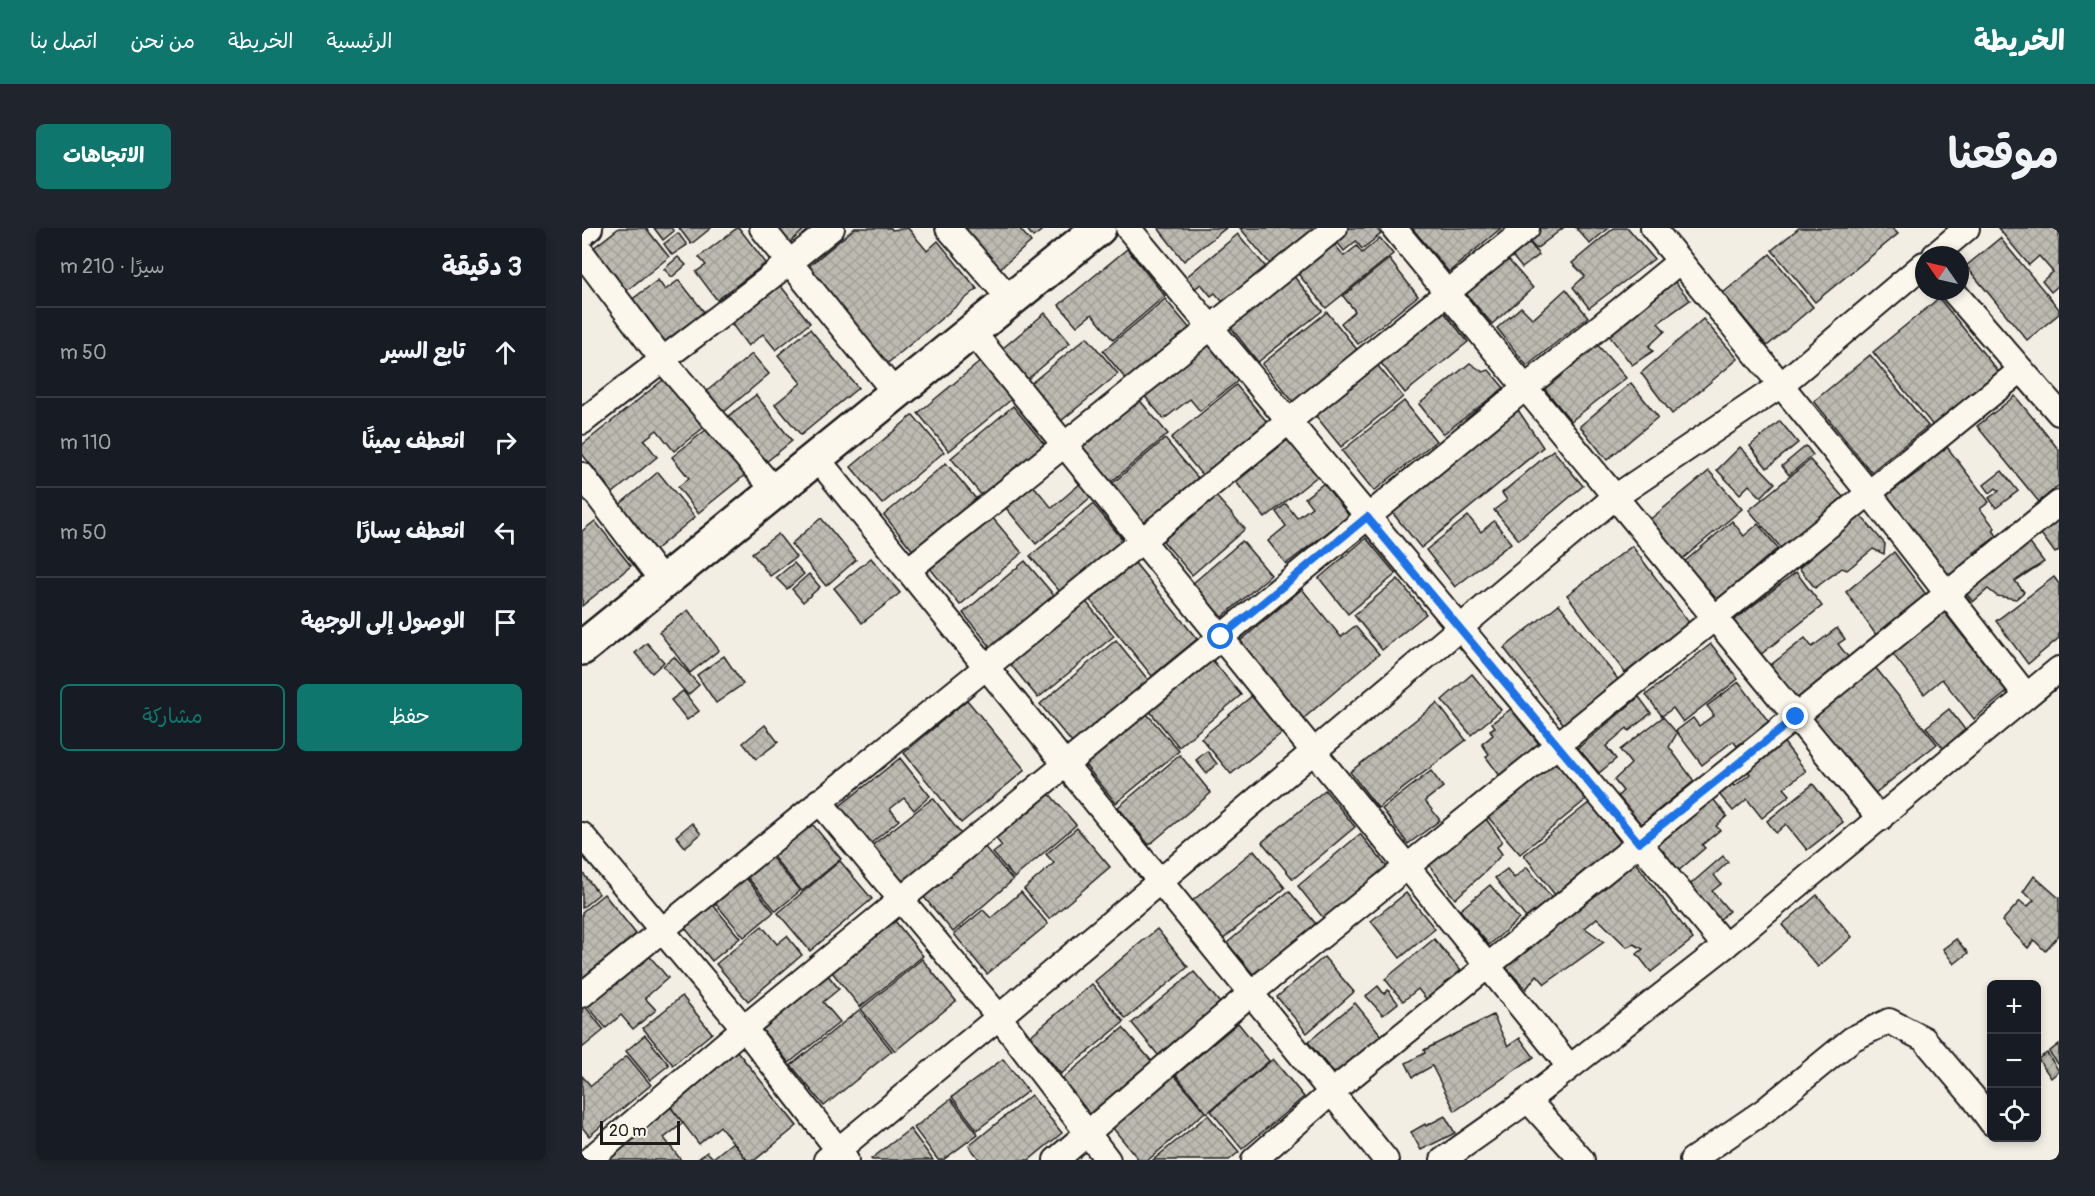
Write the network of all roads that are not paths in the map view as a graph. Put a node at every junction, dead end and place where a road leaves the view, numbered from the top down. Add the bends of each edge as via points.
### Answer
1 (590, 228) edge
2 (762, 228) edge
3 (832, 228) edge
4 (948, 228) edge
5 (1099, 228) edge
6 (1128, 228) edge
7 (1335, 228) edge
8 (1394, 228) edge
9 (1527, 228) edge
10 (1653, 228) edge
11 (1967, 228) edge
12 (582, 235) edge
13 (1946, 246) edge
14 (582, 254) edge
15 (1680, 261) junction
16 (790, 263) junction
17 (1915, 272) edge
18 (1447, 293) junction
19 (1011, 300) junction
20 (1961, 300) edge
21 (1210, 328) junction
22 (972, 331) junction
23 (662, 359) junction
24 (2021, 370) junction
25 (1780, 385) junction
26 (1525, 388) junction
27 (895, 393) junction
28 (2059, 413) edge
29 (582, 422) edge
30 (1288, 422) junction
31 (1065, 444) junction
32 (816, 457) junction
33 (582, 475) edge
34 (775, 491) junction
35 (1869, 493) junction
36 (1616, 497) junction
37 (2059, 503) edge
38 (1367, 517) junction
39 (1142, 540) junction
40 (908, 570) junction
41 (663, 582) junction
42 (1948, 593) junction
43 (1714, 618) junction
44 (1460, 628) junction
45 (1221, 637) junction
46 (582, 648) edge
47 (986, 666) junction
48 (2059, 669) edge
49 (2026, 695) junction
50 (1796, 717) junction
51 (1557, 745) junction
52 (1314, 752) junction
53 (1066, 764) junction
54 (819, 801) junction
55 (1880, 819) junction
56 (582, 835) edge
57 (1639, 843) junction
58 (1407, 867) junction
59 (1160, 881) junction
60 (901, 900) junction
61 (661, 930) junction
62 (1725, 946) junction
63 (1488, 966) junction
64 (1251, 993) junction
65 (582, 995) edge
66 (999, 1017) junction
67 (744, 1028) junction
68 (1569, 1066) junction
69 (1332, 1092) junction
70 (1528, 1100) junction
71 (1987, 1116) edge
72 (1088, 1134) junction
73 (582, 1154) edge
74 (836, 1157) edge
75 (588, 1160) edge
76 (1056, 1160) edge
77 (1108, 1160) edge
78 (1254, 1160) edge
79 (1386, 1160) edge
80 (1443, 1160) edge
81 (1582, 1160) edge
82 (1691, 1160) edge
83 (1703, 1160) edge

1 - 12 street
2 - 16 street
3 - 16 street
4 - 19 street
5 - 19 street
6 - 21 street
7 - 21 street
8 - 18 street
9 - 18 street
10 - 15 street
11 - 13 street
14 - 23 street
15 - 25 street
15 - 26 street
16 - 23 street
16 - 27 street
17 - 25 street
18 - 26 street
18 - 30 street
19 - 22 street
20 - 24 street
21 - 30 street
21 - 31 street
22 - 27 street
22 - 31 street
23 - 29 street
23 - 34 street
24 - 28 street
24 - 35 street
25 - 35 street
25 - 36 street
26 - 36 street
26 - 38 street
27 - 32 street
30 - 38 street
30 - 39 street
31 - 39 street
31 - 40 street
32 - 34 street
32 - 40 street
33 - 41 street
34 - 41 street
35 - 42 street
35 - 43 street
36 - 43 street
36 - 44 street
37 - 42 street
38 - 44 street
38 - 45 street
39 - 45 street
39 - 47 street
40 - 47 street
41 - 46 street
42 - 49 street
42 - 50 street
43 - 50 street
43 - 51 street
44 - 51 street
44 - 52 street
45 - 52 street
45 - 53 street
47 - 53 street
47 - 54 street
48 - 49 street
49 - 55 street
50 - 55 street
50 - 57 street
51 - 57 street
51 - 58 street
52 - 58 street
52 - 59 street
53 - 59 street
53 - 60 street
54 - 60 street
54 - 61 street
55 - 62 street
56 - 61 street
57 - 62 street
57 - 63 street
58 - 63 street
58 - 64 street
59 - 64 street
59 - 66 street
60 - 66 street
60 - 67 street
61 - 65 street
61 - 67 street
62 - 68 street
63 - 68 street
63 - 69 street
64 - 69 street
64 - 72 street
66 - 72 street
66 - 74 street
67 - 74 street
67 - 75 street
68 - 70 street
69 - 78 street
69 - 79 street
70 - 80 street
70 - 81 street
71 - 82 street via 1924,1039 1889,1021 1852,1039 1764,1111
72 - 76 street
72 - 77 street
73 - 75 street
82 - 83 street

